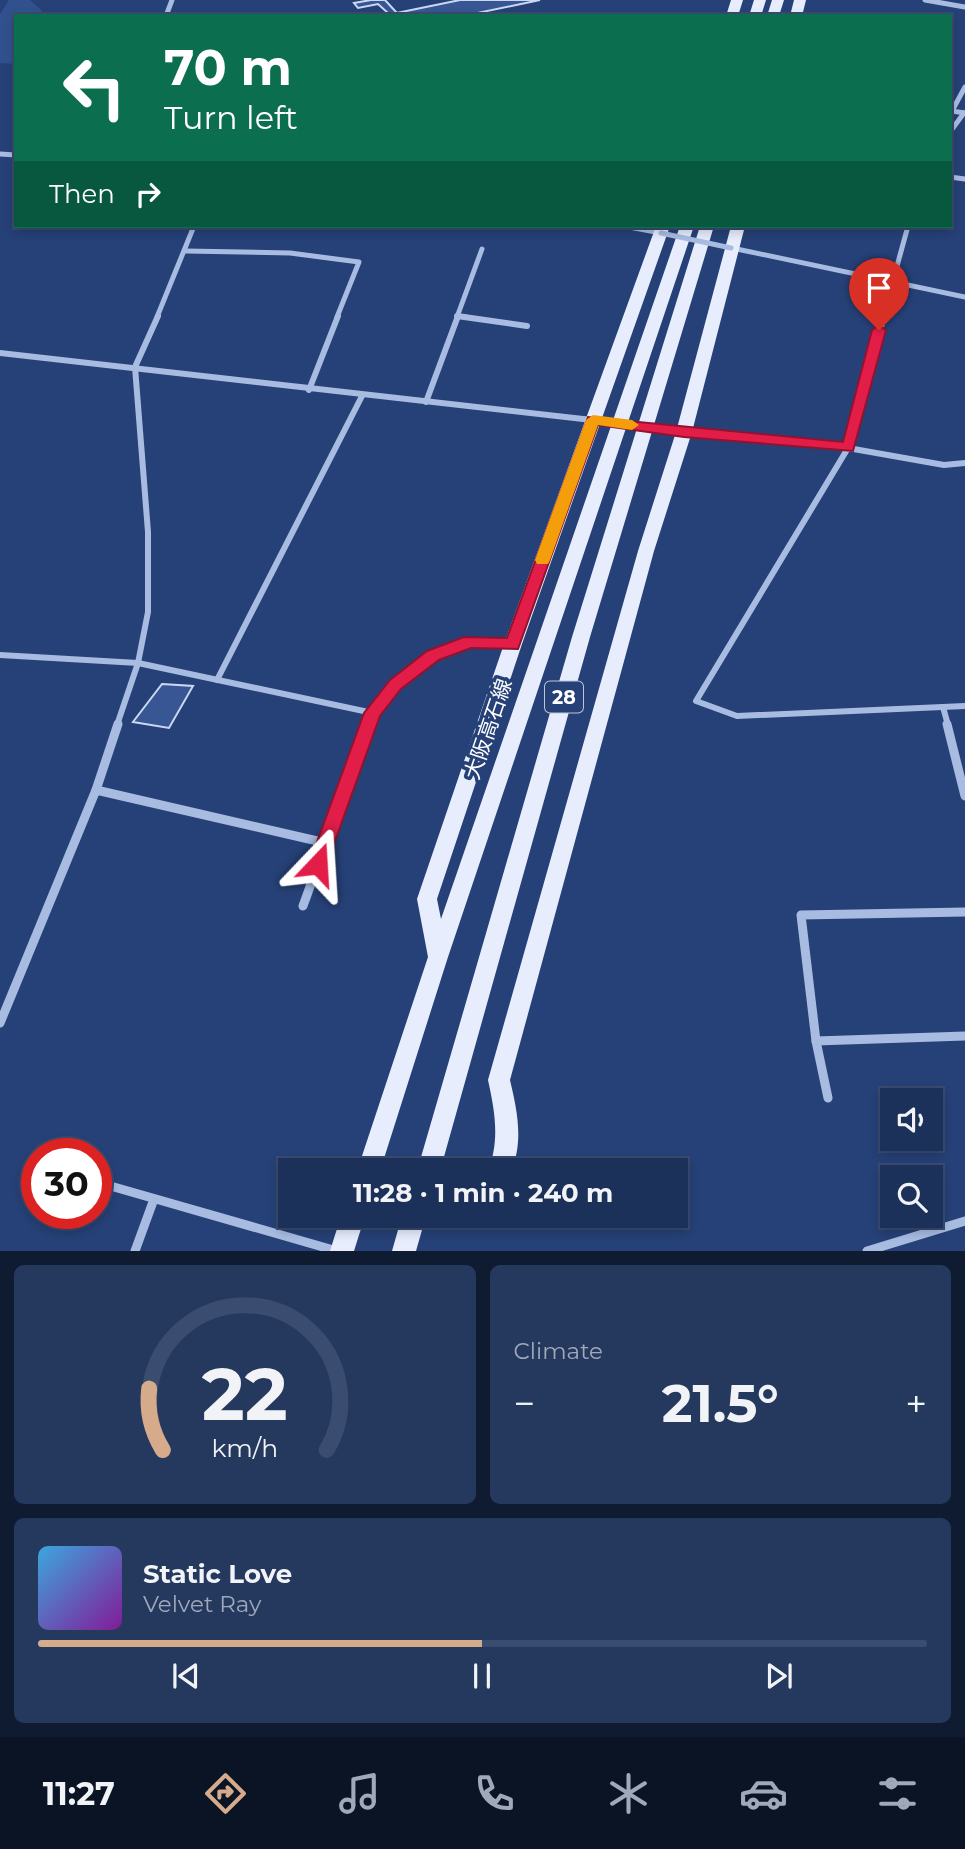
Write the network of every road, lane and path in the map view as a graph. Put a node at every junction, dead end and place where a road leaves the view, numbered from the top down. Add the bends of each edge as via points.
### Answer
1 (925, 0) edge
2 (965, 8) edge
3 (965, 87) edge
4 (952, 111) edge
5 (964, 113) edge
6 (952, 129) edge
7 (193, 228) edge
8 (686, 228) edge
9 (706, 228) edge
10 (737, 228) edge
11 (907, 228) edge
12 (662, 229) edge
13 (732, 248) junction
14 (482, 249) dead end
15 (186, 251) junction
16 (891, 282) junction
17 (965, 297) edge
18 (457, 316) junction
19 (527, 326) dead end
20 (0, 353) edge
21 (135, 366) junction
22 (309, 390) junction
23 (362, 396) junction
24 (426, 402) junction
25 (593, 420) junction
26 (684, 432) junction
27 (848, 448) junction
28 (965, 463) edge
29 (513, 644) junction
30 (0, 655) edge
31 (138, 663) junction
32 (217, 680) junction
33 (965, 706) edge
34 (943, 707) junction
35 (373, 713) junction
36 (96, 790) junction
37 (965, 796) edge
38 (326, 843) junction
39 (303, 906) dead end
40 (965, 912) edge
41 (438, 957) junction
42 (0, 1023) edge
43 (965, 1036) edge
44 (816, 1041) junction
45 (828, 1098) dead end
46 (372, 1158) edge
47 (432, 1158) edge
48 (505, 1158) edge
49 (114, 1188) dead end
50 (154, 1199) junction
51 (965, 1221) edge
52 (349, 1228) edge
53 (411, 1228) edge
54 (896, 1246) edge
55 (135, 1251) edge
56 (340, 1251) edge
57 (404, 1251) edge
58 (866, 1251) edge

1 - 2 street
3 - 4 street
4 - 5 street
5 - 6 street
7 - 15 street
8 - 41 main road, 大阪高石線 / 28
9 - 47 main road, 28 via 581,637
10 - 13 main road
11 - 16 street
12 - 13 street, bridge
12 - 25 main road
13 - 16 street
13 - 26 main road
14 - 18 street
15 - 21 street
15 - 22 street via 290,253 359,262
16 - 17 street
16 - 27 street
18 - 19 street
18 - 24 street
20 - 21 street
21 - 22 street
21 - 31 street via 148,532 148,612
22 - 23 street
23 - 24 street
23 - 32 street
24 - 25 street
25 - 26 street, bridge
25 - 29 main road
26 - 27 street
26 - 48 main road via 646,551 499,1080 507,1117
27 - 28 street via 944,465
27 - 34 street via 695,701 737,716
29 - 35 street via 470,642 433,656 395,684
29 - 41 main road via 427,899
30 - 31 street
31 - 32 street
31 - 36 street
32 - 35 street
33 - 34 street
34 - 37 street
35 - 38 street
36 - 38 street
36 - 42 street
38 - 39 street
40 - 44 street via 801,915
41 - 46 main road, 大阪高石線 / 28
43 - 44 street
44 - 45 street
49 - 50 street
50 - 55 street
50 - 56 street
51 - 54 street
52 - 56 main road
53 - 57 main road
54 - 58 street

